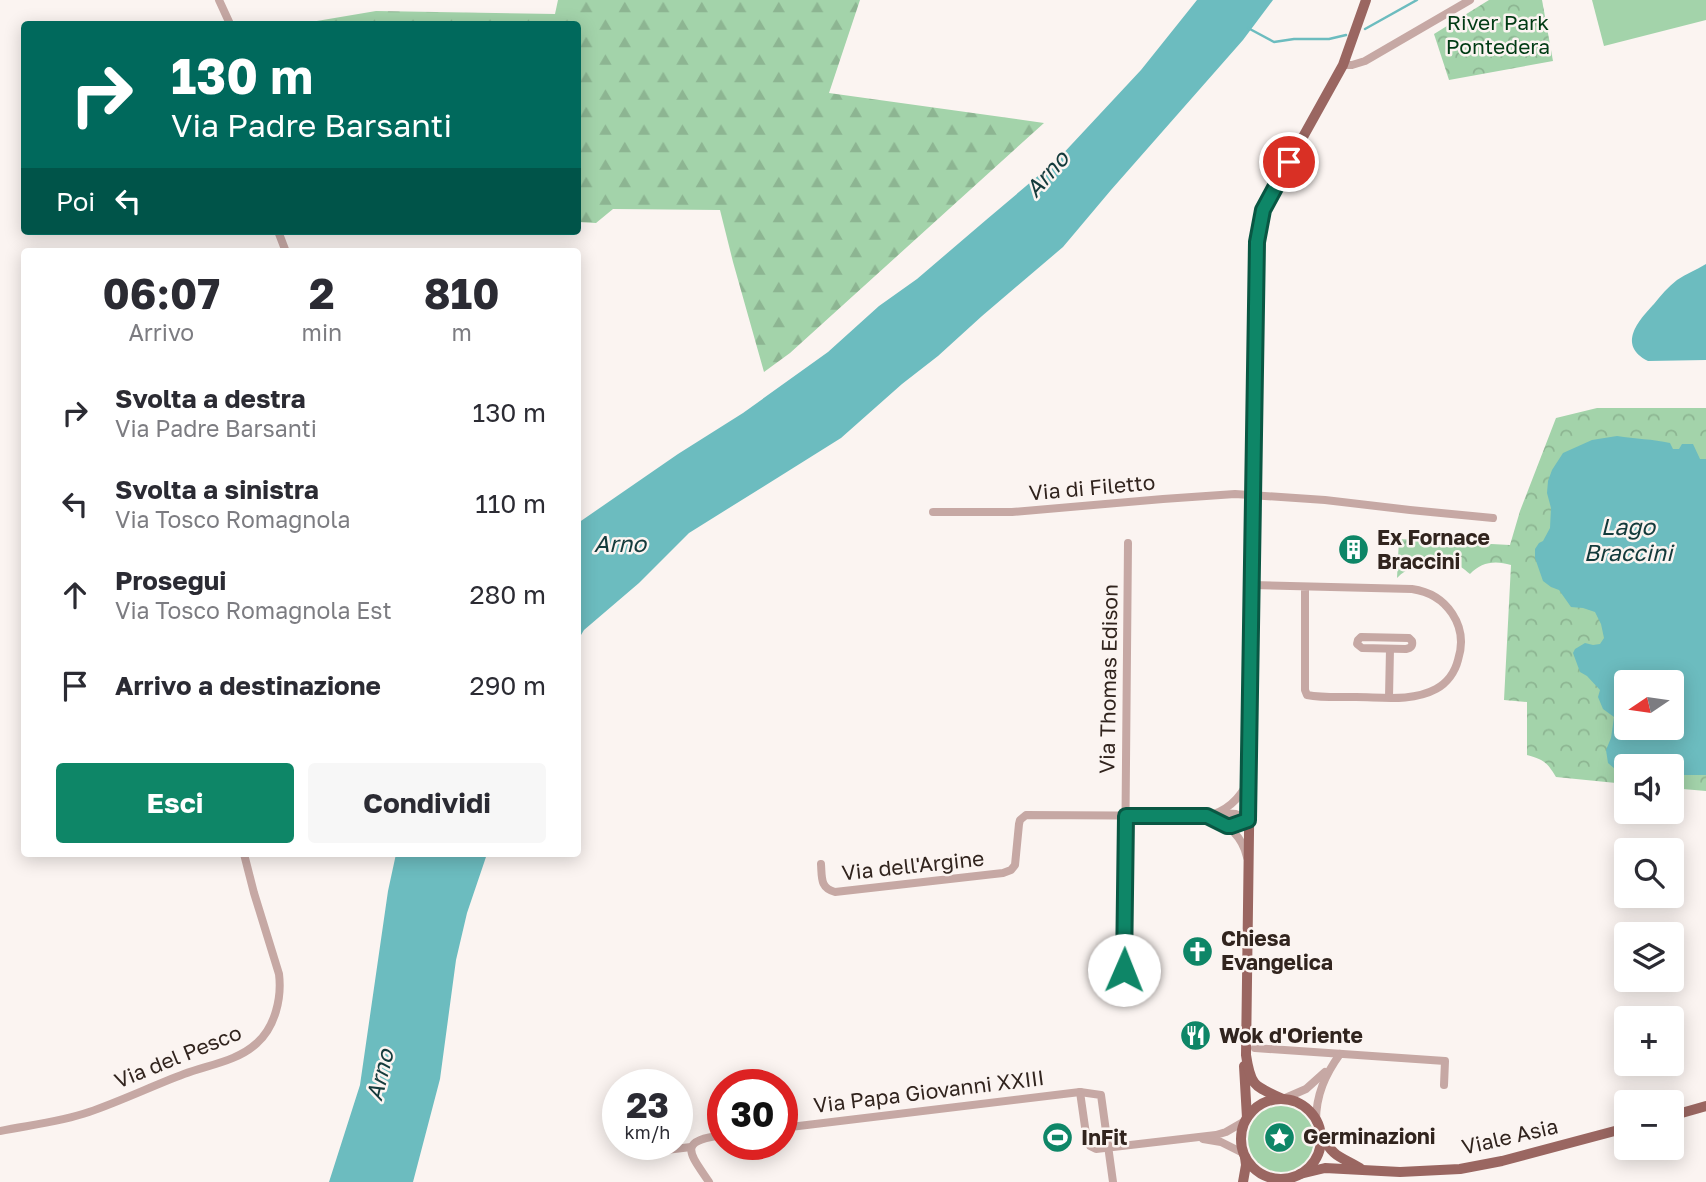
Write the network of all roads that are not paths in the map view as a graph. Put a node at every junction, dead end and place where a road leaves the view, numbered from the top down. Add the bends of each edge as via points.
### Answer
1 (219, 0) edge
2 (1366, 0) edge
3 (1470, 0) edge
4 (229, 21) edge
5 (1343, 65) junction
6 (1254, 496) junction
7 (933, 512) dead end
8 (1493, 518) dead end
9 (1128, 543) dead end
10 (1252, 585) junction
11 (1305, 587) junction
12 (1390, 649) junction
13 (1390, 698) junction
14 (1249, 779) junction
15 (1219, 813) junction
16 (1126, 816) junction
17 (1207, 816) junction
18 (1248, 820) junction
19 (1227, 826) junction
20 (245, 857) edge
21 (1248, 860) junction
22 (821, 864) dead end
23 (1124, 981) dead end
24 (1250, 1052) junction
25 (1340, 1054) junction
26 (1330, 1068) junction
27 (1444, 1085) dead end
28 (1080, 1092) junction
29 (1283, 1099) junction
30 (1706, 1106) edge
31 (1684, 1112) edge
32 (1246, 1119) junction
33 (1316, 1121) junction
34 (798, 1126) edge
35 (0, 1131) edge
36 (1614, 1131) edge
37 (1320, 1134) junction
38 (1193, 1138) junction
39 (1108, 1149) junction
40 (1244, 1155) junction
41 (693, 1157) edge
42 (1360, 1169) junction
43 (1300, 1174) junction
44 (1266, 1180) edge
45 (709, 1182) edge
46 (1113, 1182) edge
47 (1243, 1182) edge

1 - 4 street
2 - 5 main road
3 - 5 street via 1365,61
5 - 6 main road via 1269,198 1259,227
6 - 7 street, Via di Filetto via 1012,512
6 - 8 street, Via di Filetto
6 - 10 main road
9 - 16 street, Via Thomas Edison
10 - 11 street
10 - 14 main road
11 - 13 street via 1306,694
11 - 13 street via 1416,590 1448,607 1458,622 1461,642 1453,672 1430,692
12 - 12 street via 1408,649 1412,641 1362,637 1357,642 1362,648
12 - 13 street
14 - 15 street via 1234,802
14 - 18 main road
15 - 17 street
15 - 18 street
16 - 17 street
16 - 22 street, Via dell'Argine via 1027,815 1018,824 1016,862 1008,872 838,892 824,886
16 - 23 street, Via Thomas Edison
17 - 19 street
18 - 19 street
18 - 21 main road
19 - 21 street via 1241,840
20 - 35 street, Via del Pesco via 281,985 262,1038 246,1052 88,1112
21 - 24 main road
24 - 25 street
24 - 29 main road via 1249,1073 1256,1086
24 - 32 main road via 1243,1071
25 - 26 street
25 - 27 street via 1445,1061
26 - 29 street via 1306,1089
26 - 33 street via 1318,1098
28 - 34 street, Via Papa Giovanni XXIII
28 - 39 street via 1087,1141 1096,1149
28 - 39 street via 1101,1095
29 - 32 main road via 1265,1102
29 - 33 main road via 1303,1106
30 - 31 main road
32 - 38 street via 1226,1132
32 - 40 main road via 1241,1133
33 - 37 main road
36 - 42 main road, Viale Asia via 1460,1169
37 - 42 main road via 1330,1151
37 - 43 main road via 1315,1160
38 - 39 street
38 - 40 street via 1221,1142
39 - 46 street
40 - 44 main road
40 - 47 main road
41 - 45 street
42 - 43 main road, Viale Asia via 1325,1168
43 - 44 main road

